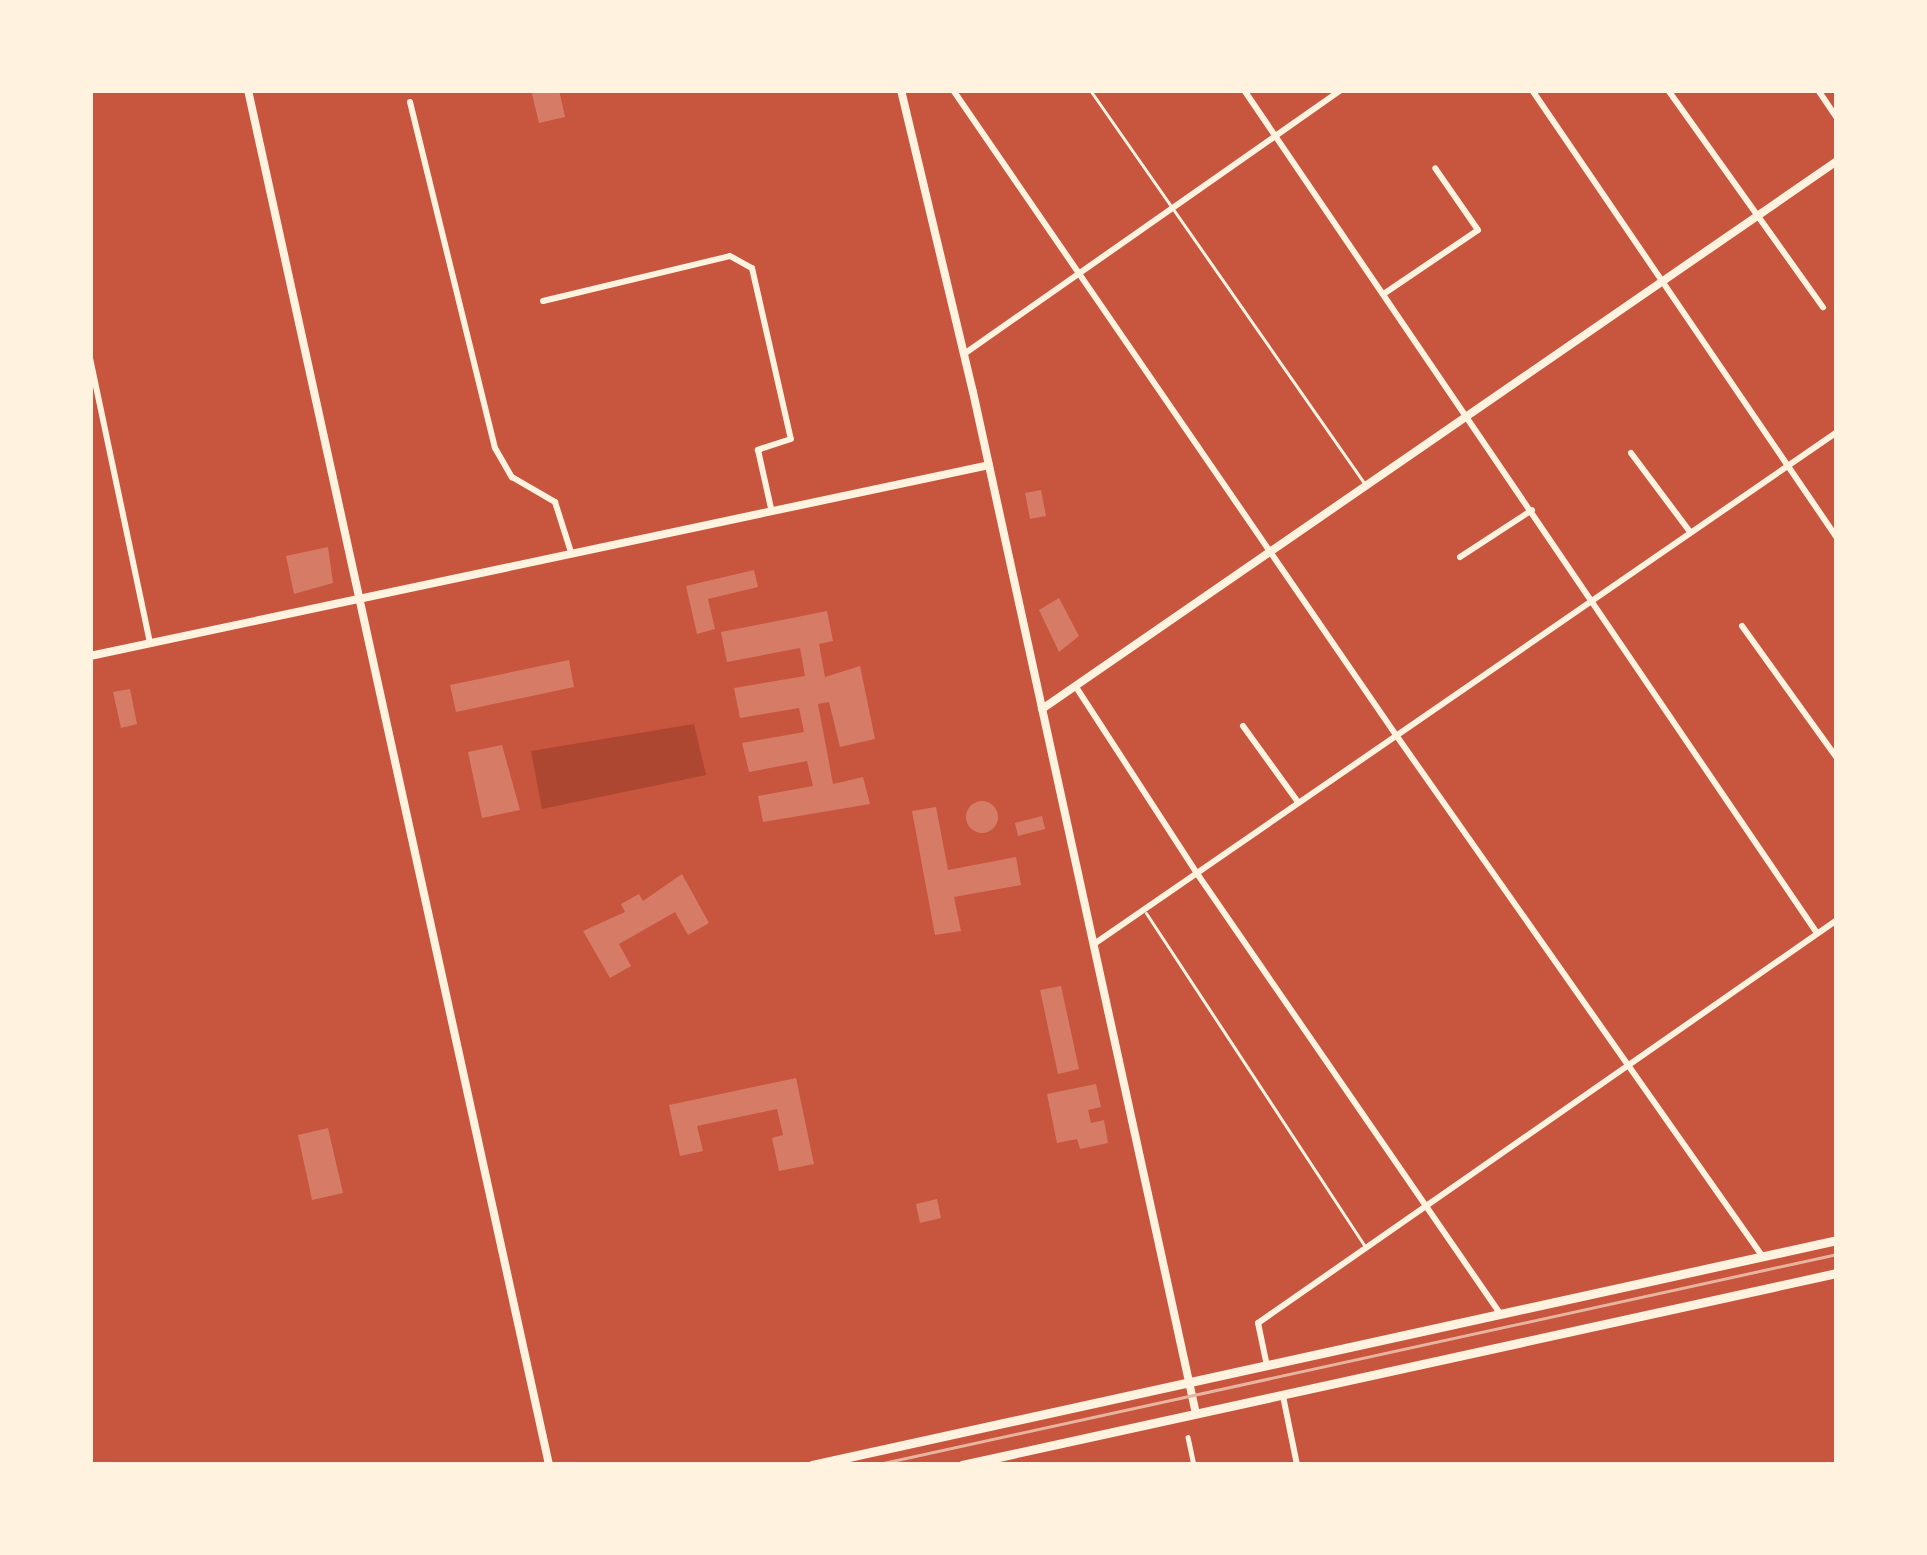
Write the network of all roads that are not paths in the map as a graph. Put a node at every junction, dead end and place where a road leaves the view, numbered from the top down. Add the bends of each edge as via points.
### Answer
1 (248, 90) edge
2 (901, 90) edge
3 (952, 90) edge
4 (1090, 90) edge
5 (1244, 90) edge
6 (1341, 90) edge
7 (1532, 90) edge
8 (1668, 90) edge
9 (1818, 90) edge
10 (410, 102) dead end
11 (1837, 118) edge
12 (1275, 134) junction
13 (1837, 161) edge
14 (1435, 168) dead end
15 (1172, 209) junction
16 (1756, 217) junction
17 (1076, 272) junction
18 (1664, 281) junction
19 (1385, 293) junction
20 (543, 301) dead end
21 (1823, 307) dead end
22 (964, 354) junction
23 (90, 358) edge
24 (1467, 415) junction
25 (1837, 432) edge
26 (1631, 453) dead end
27 (989, 465) junction
28 (1789, 465) junction
29 (1367, 486) junction
30 (771, 508) junction
31 (1532, 510) junction
32 (1691, 532) junction
33 (1837, 538) edge
34 (1274, 551) junction
35 (572, 552) junction
36 (1460, 557) dead end
37 (362, 598) junction
38 (1591, 602) junction
39 (1742, 626) dead end
40 (150, 642) junction
41 (90, 656) edge
42 (1076, 687) junction
43 (1042, 709) junction
44 (1243, 726) dead end
45 (1396, 735) junction
46 (1837, 758) edge
47 (1298, 802) junction
48 (1196, 872) junction
49 (1143, 908) junction
50 (1837, 920) edge
51 (1817, 934) junction
52 (1094, 944) junction
53 (1627, 1065) junction
54 (1428, 1205) junction
55 (1837, 1240) edge
56 (1366, 1247) junction
57 (1763, 1257) junction
58 (1837, 1273) edge
59 (1501, 1315) junction
60 (1267, 1366) junction
61 (1190, 1383) junction
62 (1282, 1396) junction
63 (1196, 1414) junction
64 (1188, 1437) dead end
65 (549, 1465) edge
66 (812, 1465) edge
67 (962, 1465) edge
68 (1194, 1465) edge
69 (1297, 1465) edge

1 - 37 street
2 - 22 street
3 - 17 street
4 - 15 lane
5 - 12 street
6 - 12 street
7 - 18 street
8 - 16 street
9 - 11 street
10 - 35 street via 495,448 512,477 555,502
12 - 15 street
12 - 19 street
13 - 16 street
14 - 19 street via 1478,230
15 - 17 street
15 - 29 lane
16 - 18 street
16 - 21 street
17 - 22 street
17 - 34 street
18 - 24 street
18 - 28 street
19 - 24 street
20 - 30 street via 730,256 752,268 790,439 758,450
22 - 27 street
23 - 40 street
24 - 29 street
24 - 31 street
25 - 28 street
26 - 32 street
27 - 30 street
27 - 43 street
28 - 32 street
28 - 33 street
29 - 34 street
30 - 35 street
31 - 36 street
31 - 38 street
32 - 38 street
34 - 42 street
34 - 45 street
35 - 37 street
37 - 40 street
37 - 65 street
38 - 45 street
38 - 51 street
39 - 46 street
40 - 41 street
42 - 43 street
42 - 48 street
43 - 52 street
44 - 47 street
45 - 47 street
45 - 53 street
47 - 48 street
48 - 49 street
48 - 54 street
49 - 52 street
49 - 56 lane
50 - 51 street
51 - 53 street
52 - 61 street
53 - 54 street
53 - 57 street
54 - 56 street
54 - 59 street
55 - 57 main road
56 - 60 street via 1258,1323
57 - 59 main road
58 - 62 main road
59 - 60 main road
60 - 61 main road
61 - 63 street
61 - 66 main road
62 - 63 main road
62 - 69 street
63 - 67 main road
64 - 68 street

